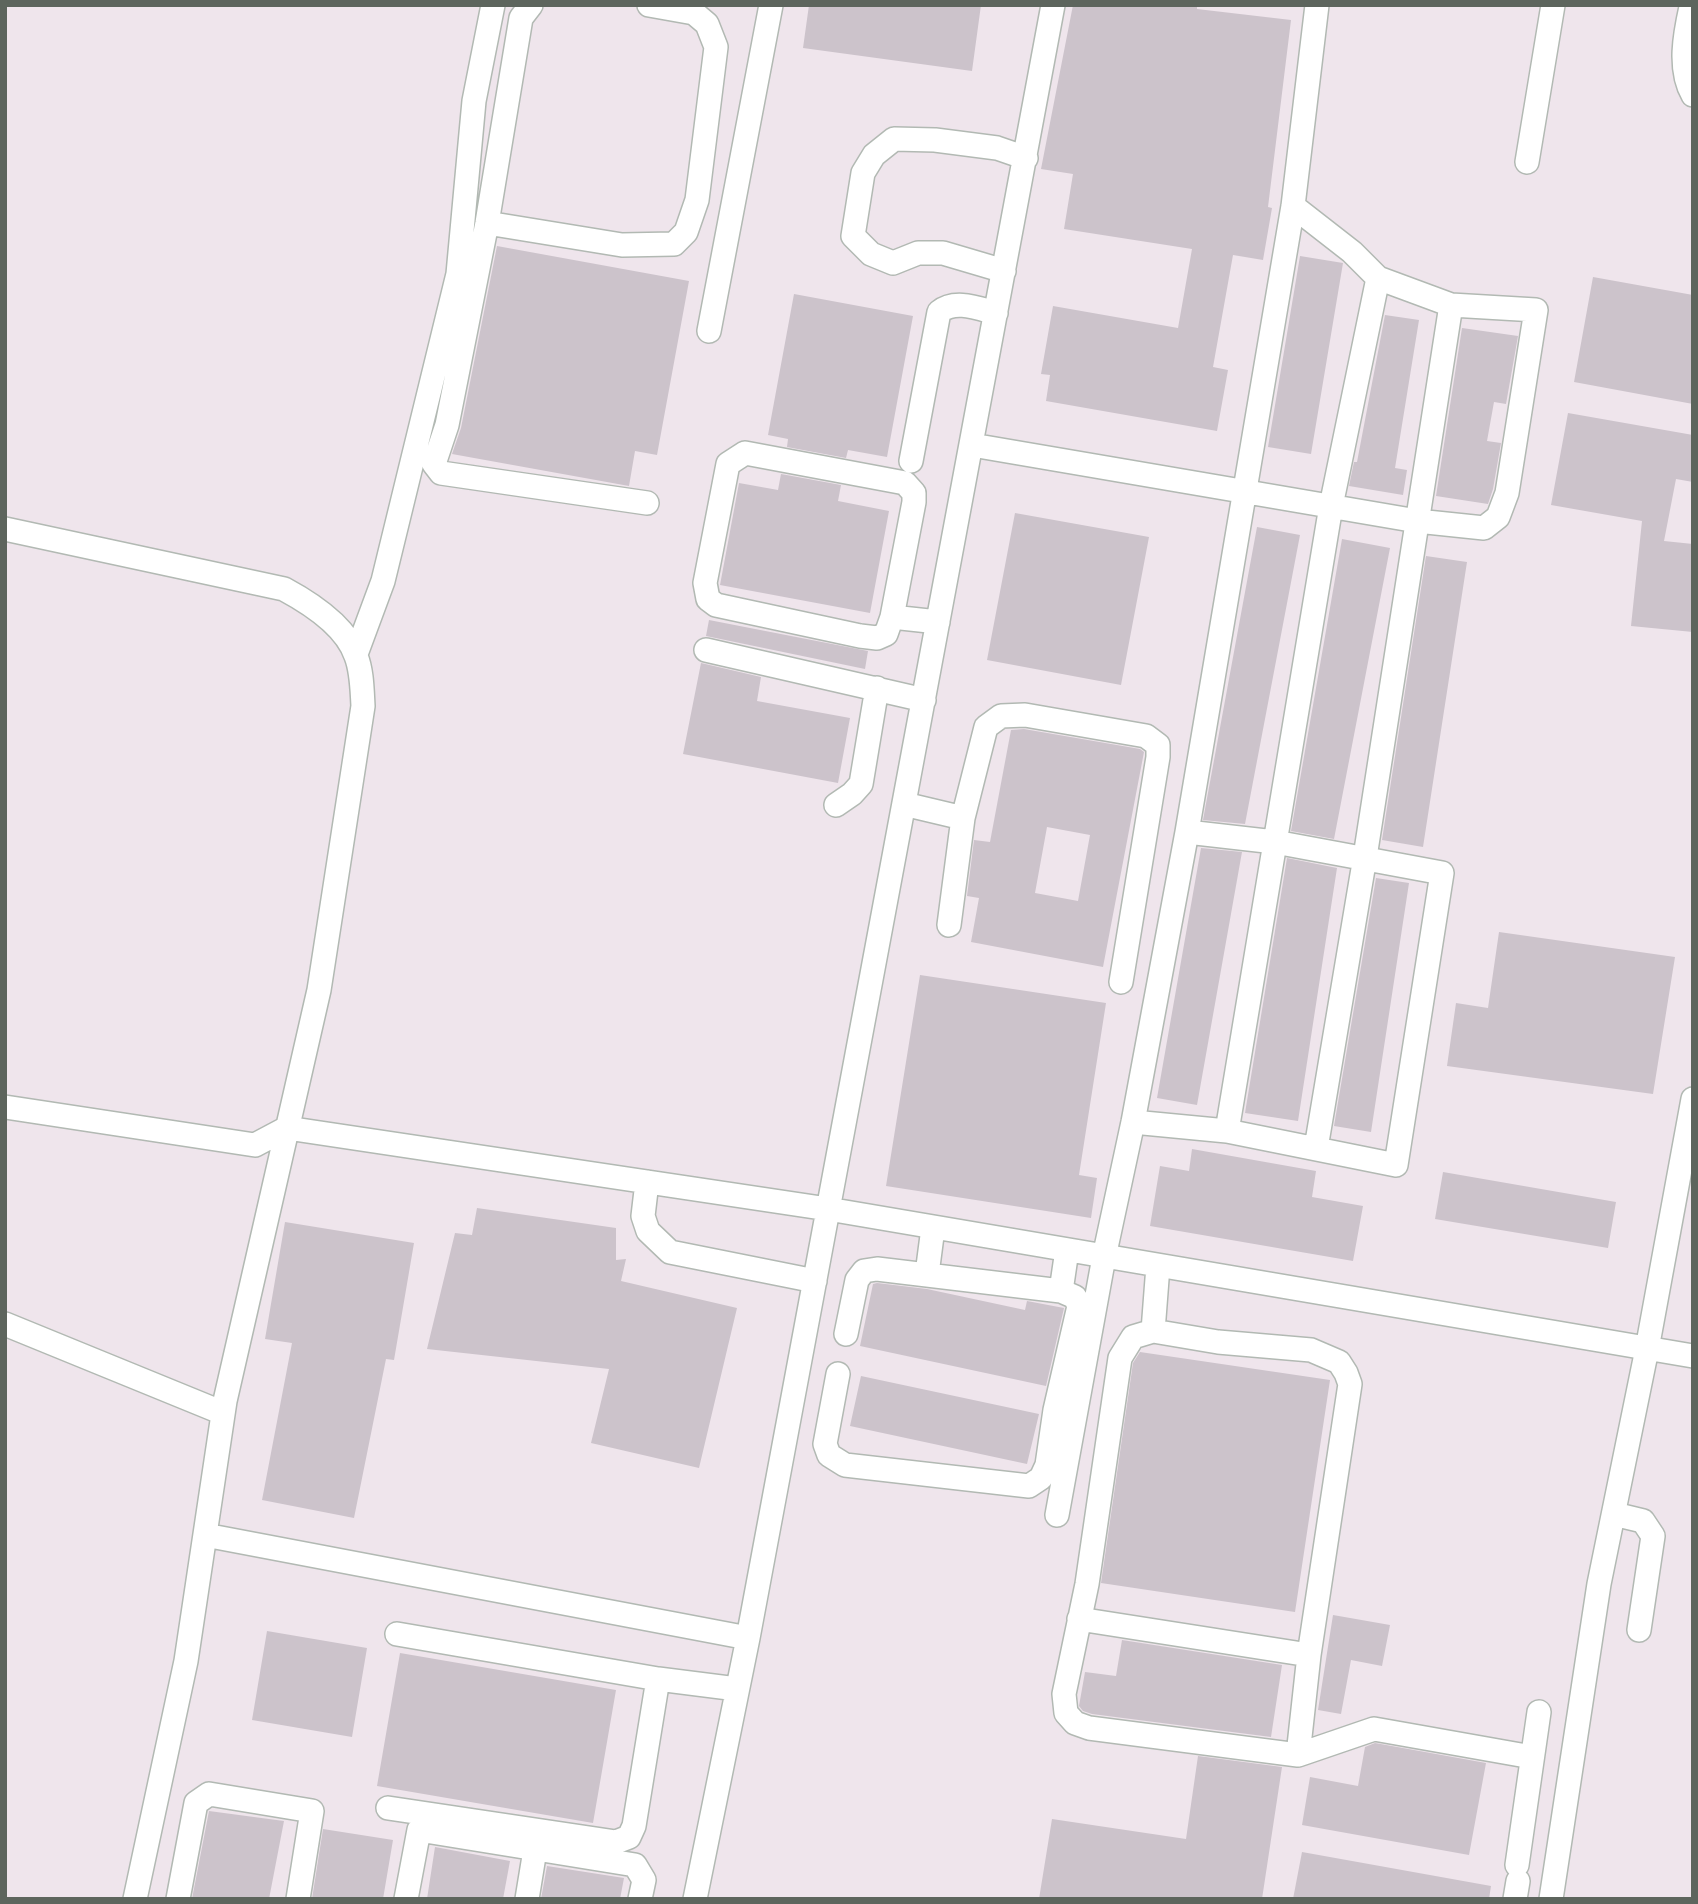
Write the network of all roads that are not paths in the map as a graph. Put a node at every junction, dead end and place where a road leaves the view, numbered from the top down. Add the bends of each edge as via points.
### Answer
1 (493, 5) edge
2 (531, 5) edge
3 (649, 5) edge
4 (771, 5) edge
5 (1053, 5) edge
6 (1317, 5) edge
7 (1553, 5) edge
8 (1688, 6) edge
9 (1693, 95) edge
10 (1026, 158) junction
11 (1527, 162) dead end
12 (1293, 206) junction
13 (487, 223) junction
14 (1004, 271) junction
15 (1378, 278) junction
16 (1451, 305) junction
17 (996, 313) junction
18 (709, 331) dead end
19 (972, 445) junction
20 (911, 461) dead end
21 (423, 463) junction
22 (1244, 493) junction
23 (647, 503) dead end
24 (1331, 506) junction
25 (1417, 521) junction
26 (5, 529) edge
27 (892, 617) junction
28 (938, 622) junction
29 (706, 650) dead end
30 (356, 654) junction
31 (877, 688) junction
32 (924, 700) junction
33 (904, 804) junction
34 (836, 805) dead end
35 (962, 818) junction
36 (1187, 832) junction
37 (1275, 842) junction
38 (1365, 857) junction
39 (949, 925) dead end
40 (1121, 982) dead end
41 (1693, 1099) edge
42 (5, 1108) edge
43 (1133, 1122) junction
44 (287, 1128) junction
45 (1227, 1131) junction
46 (1316, 1148) junction
47 (647, 1182) junction
48 (828, 1209) junction
49 (933, 1228) junction
50 (1067, 1251) junction
51 (1104, 1256) junction
52 (1158, 1266) junction
53 (927, 1274) junction
54 (815, 1281) junction
55 (1061, 1291) junction
56 (5, 1324) edge
57 (1153, 1331) junction
58 (846, 1334) dead end
59 (1647, 1349) junction
60 (1693, 1356) edge
61 (838, 1374) dead end
62 (223, 1413) junction
63 (1614, 1514) junction
64 (1057, 1515) dead end
65 (205, 1535) junction
66 (1079, 1619) junction
67 (1639, 1630) dead end
68 (397, 1634) dead end
69 (748, 1638) junction
70 (1310, 1655) junction
71 (658, 1679) junction
72 (737, 1689) junction
73 (1539, 1712) dead end
74 (1298, 1755) junction
75 (1532, 1757) junction
76 (1528, 1782) junction
77 (1568, 1788) junction
78 (388, 1808) dead end
79 (535, 1850) junction
80 (1516, 1881) edge
81 (135, 1899) edge
82 (178, 1899) edge
83 (298, 1899) edge
84 (406, 1899) edge
85 (527, 1899) edge
86 (640, 1899) edge
87 (695, 1899) edge
88 (1550, 1899) edge

1 - 21 street via 474,101 458,274
2 - 13 street via 521,18
3 - 13 street via 694,13 707,24 716,47 698,200 686,232 674,244 622,245
4 - 18 street
5 - 10 street
6 - 12 street
7 - 11 street
8 - 9 street via 1684,65
10 - 14 street
10 - 14 street via 997,148 894,139 874,155 863,173 852,236 871,254 893,263 918,253 943,253
12 - 15 street via 1352,251
12 - 22 street
13 - 21 street via 447,425
14 - 17 street
15 - 16 street
15 - 24 street
16 - 25 street
16 - 25 street via 1536,310 1507,493 1498,517 1484,528
17 - 19 street
17 - 20 street via 963,305 947,306 939,312
19 - 22 street
19 - 28 street
21 - 23 street via 441,473
21 - 30 street
22 - 24 street
22 - 36 street
24 - 25 street
24 - 37 street
25 - 38 street
26 - 30 street via 284,589 316,606
27 - 27 street via 886,634 877,638 716,605 708,599 705,583 728,464 745,453 905,483 914,493 914,502
27 - 28 street
28 - 32 street
29 - 31 street
30 - 44 street via 363,706 319,990
31 - 32 street
31 - 34 street via 861,784
32 - 33 street
33 - 35 street
33 - 48 street
35 - 39 street
35 - 40 street via 986,727 1001,716 1025,715 1146,736 1158,745
36 - 37 street
36 - 43 street
37 - 38 street
37 - 45 street
38 - 46 street
38 - 46 street via 1442,873 1396,1165
41 - 59 street
42 - 44 street via 255,1145
43 - 45 street
43 - 51 street
44 - 47 street
44 - 62 street
45 - 46 street
47 - 48 street
47 - 54 street via 643,1216 648,1231 670,1252
48 - 49 street
48 - 54 street
49 - 50 street
49 - 53 street
50 - 51 street
50 - 55 street
51 - 52 street
51 - 64 street
52 - 57 street
52 - 59 street
53 - 55 street
53 - 58 street via 864,1271 857,1280
54 - 69 street
55 - 61 street via 1075,1297 1079,1306 1047,1465 1041,1478 1029,1486 845,1465 829,1455 825,1444
56 - 62 street
57 - 66 street via 1133,1337 1120,1358
57 - 70 street via 1311,1350 1339,1362 1346,1373 1350,1384
59 - 60 street
59 - 63 street
62 - 65 street
63 - 67 street via 1643,1521 1653,1536
63 - 77 street
65 - 69 street
65 - 81 street via 186,1661
66 - 70 street
66 - 74 street via 1063,1694 1066,1713 1075,1723
68 - 71 street
69 - 72 street
70 - 74 street
71 - 72 street
71 - 78 street via 629,1837 616,1842
72 - 87 street
73 - 75 street
74 - 75 street via 1374,1729
75 - 76 street
76 - 77 street
76 - 80 street
77 - 88 street
79 - 84 street via 419,1830
79 - 85 street
79 - 86 street via 635,1865 644,1881
82 - 83 street via 196,1803 209,1794 312,1811

